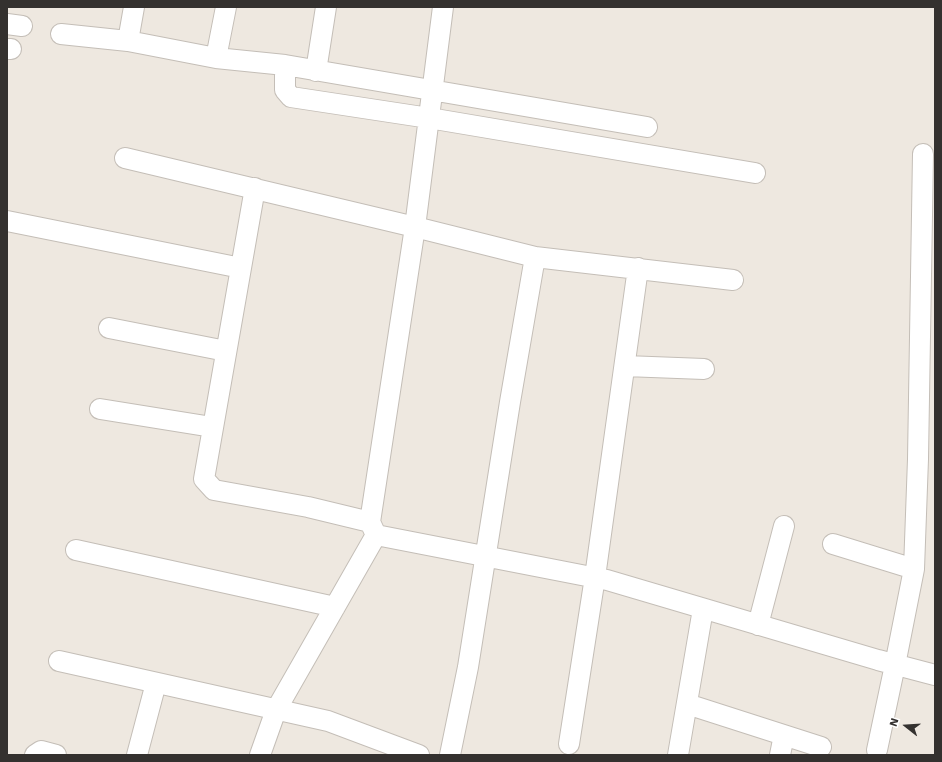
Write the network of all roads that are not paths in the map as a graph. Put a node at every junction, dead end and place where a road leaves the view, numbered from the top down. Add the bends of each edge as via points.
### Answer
1 (134, 7) edge
2 (226, 7) edge
3 (326, 7) edge
4 (444, 7) edge
5 (61, 34) dead end
6 (128, 41) junction
7 (216, 58) junction
8 (285, 65) junction
9 (316, 71) junction
10 (432, 90) junction
11 (429, 118) junction
12 (647, 127) dead end
13 (125, 158) dead end
14 (927, 166) edge
15 (755, 173) dead end
16 (256, 188) junction
17 (929, 197) edge
18 (7, 221) edge
19 (415, 226) junction
20 (535, 257) junction
21 (241, 268) junction
22 (638, 268) junction
23 (733, 280) dead end
24 (109, 328) dead end
25 (226, 351) junction
26 (625, 366) junction
27 (704, 370) dead end
28 (100, 409) dead end
29 (212, 427) junction
30 (927, 460) edge
31 (784, 526) dead end
32 (373, 529) junction
33 (833, 544) dead end
34 (76, 550) dead end
35 (485, 556) junction
36 (914, 569) junction
37 (595, 577) junction
38 (336, 607) junction
39 (703, 608) junction
40 (758, 625) junction
41 (59, 661) dead end
42 (895, 665) junction
43 (935, 675) edge
44 (156, 683) junction
45 (687, 704) junction
46 (276, 710) junction
47 (784, 735) junction
48 (569, 744) dead end
49 (821, 747) dead end
50 (877, 750) dead end
51 (35, 755) edge
52 (56, 755) edge
53 (138, 755) edge
54 (260, 755) edge
55 (419, 755) edge
56 (450, 755) edge
57 (678, 755) edge
58 (780, 755) edge

1 - 6 street
2 - 7 street
3 - 9 street
4 - 10 street
5 - 6 street
6 - 7 street
7 - 8 street
8 - 9 street
8 - 11 street via 286,90 291,97
9 - 10 street
10 - 11 street
10 - 12 street
11 - 15 street
11 - 19 street
13 - 16 street
14 - 17 street
16 - 19 street via 339,210
16 - 21 street
17 - 30 street
18 - 21 street
19 - 20 street
19 - 32 street
20 - 22 street
20 - 35 street
21 - 25 street
22 - 23 street
22 - 26 street
24 - 25 street
25 - 29 street
26 - 27 street
26 - 37 street
28 - 29 street
29 - 32 street via 204,479 214,490 308,507
30 - 36 street
31 - 40 street
32 - 35 street
32 - 38 street
33 - 36 street
34 - 38 street
35 - 37 street
35 - 56 street via 468,667
36 - 42 street
37 - 39 street
37 - 48 street
38 - 46 street
39 - 40 street
39 - 45 street
40 - 42 street
41 - 44 street
42 - 43 street
42 - 50 street
44 - 46 street
44 - 53 street
45 - 47 street
45 - 57 street
46 - 54 street
46 - 55 street via 328,721
47 - 49 street
47 - 58 street
51 - 52 street via 42,751

